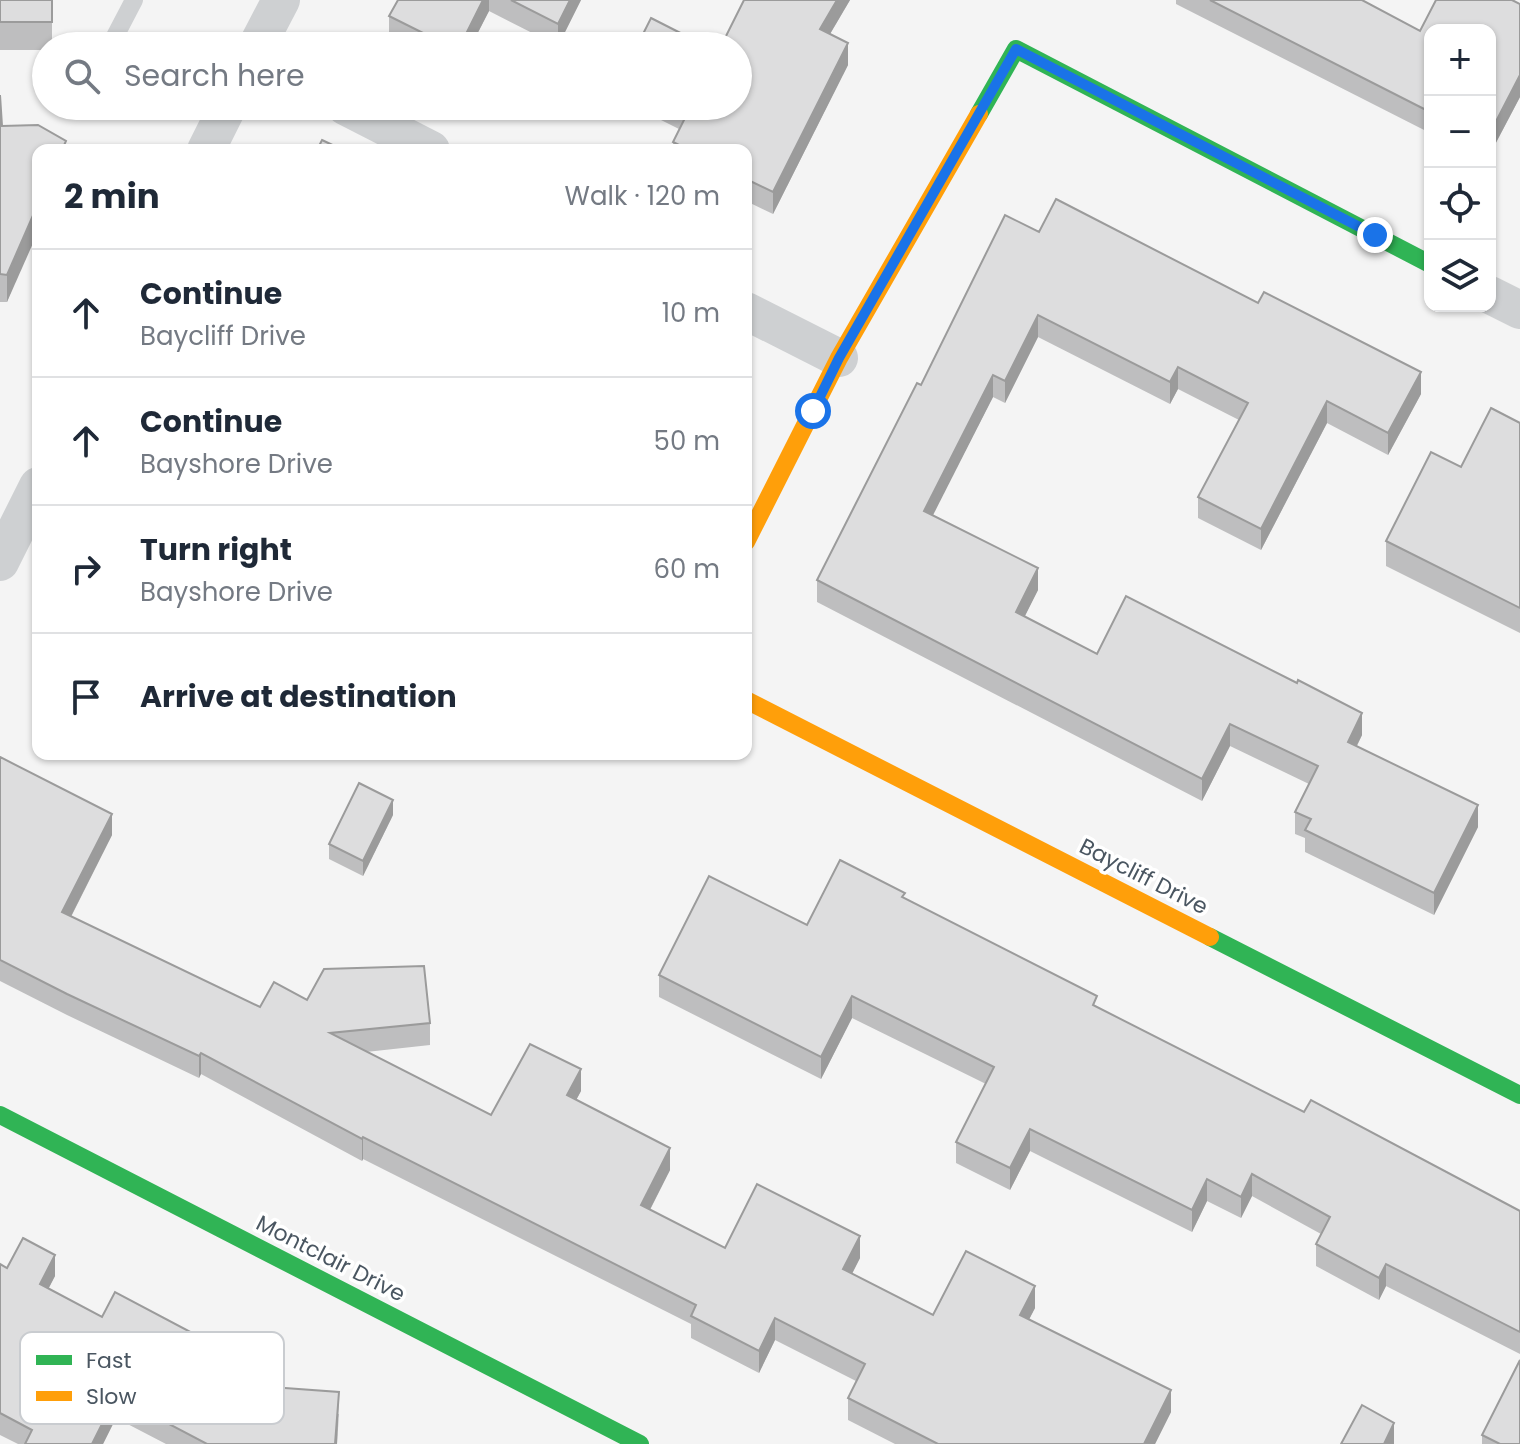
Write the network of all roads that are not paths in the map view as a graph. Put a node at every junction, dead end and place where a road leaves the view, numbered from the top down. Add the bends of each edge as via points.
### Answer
1 (134, 0) edge
2 (281, 0) edge
3 (117, 32) edge
4 (264, 32) edge
5 (219, 120) edge
6 (372, 120) edge
7 (209, 144) edge
8 (419, 144) edge
9 (1424, 261) edge
10 (1496, 298) edge
11 (1520, 310) edge
12 (752, 314) edge
13 (839, 358) junction
14 (32, 498) edge
15 (752, 530) edge
16 (0, 562) edge
17 (752, 703) edge
18 (1520, 1095) edge
19 (0, 1115) edge
20 (640, 1444) edge

1 - 3 lane
2 - 4 street
5 - 7 street
6 - 8 street
9 - 13 street via 1016,49
10 - 11 street
12 - 13 street
13 - 15 street
14 - 16 street
17 - 18 street, Baycliff Drive
19 - 20 street, Montclair Drive

